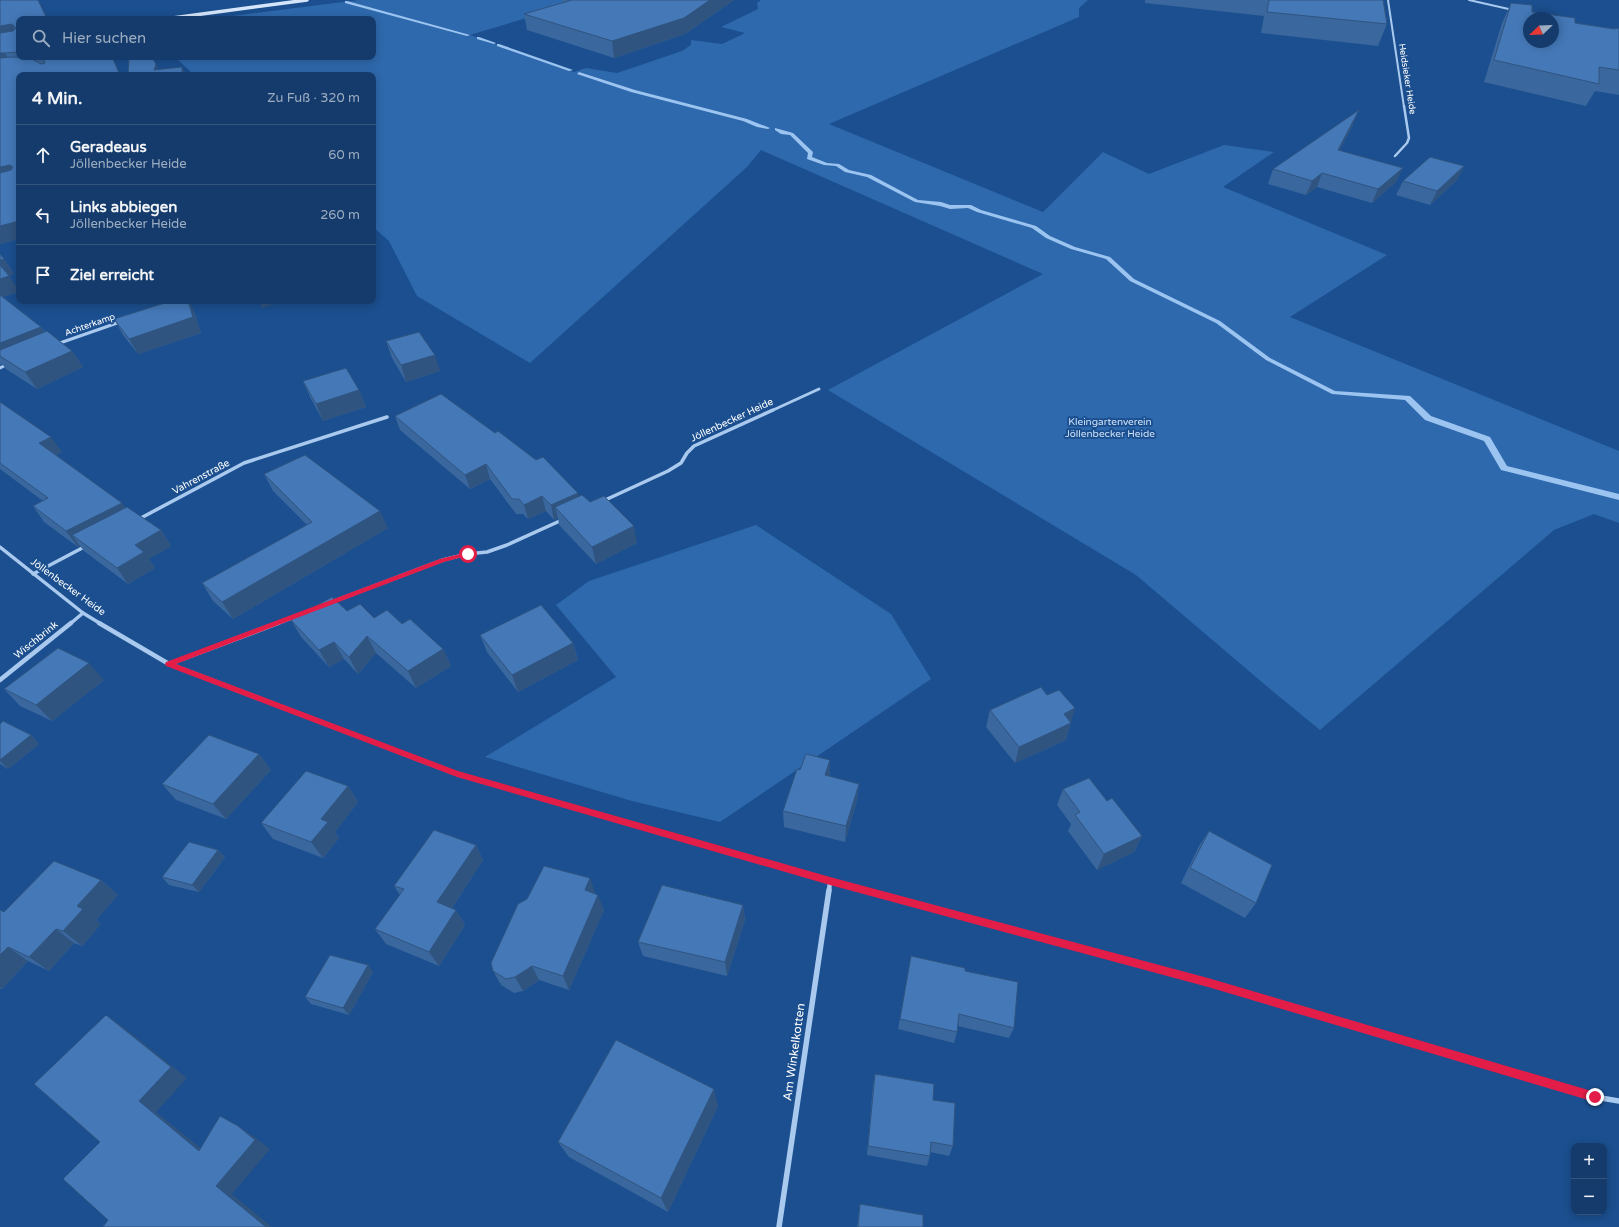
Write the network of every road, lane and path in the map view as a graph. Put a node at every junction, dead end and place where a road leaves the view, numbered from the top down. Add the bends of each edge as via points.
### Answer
1 (307, 0) edge
2 (1388, 0) edge
3 (1469, 0) edge
4 (1517, 11) edge
5 (187, 16) edge
6 (1395, 156) dead end
7 (122, 322) edge
8 (52, 346) edge
9 (12, 363) edge
10 (0, 368) edge
11 (819, 390) dead end
12 (387, 417) dead end
13 (598, 503) edge
14 (563, 519) edge
15 (132, 522) edge
16 (90, 545) edge
17 (0, 547) edge
18 (33, 574) junction
19 (324, 605) edge
20 (317, 608) edge
21 (83, 613) junction
22 (169, 664) junction
23 (0, 680) edge
24 (830, 881) junction
25 (1619, 1102) edge
26 (779, 1227) edge

1 - 5 main road
2 - 6 street, Heidsieker Heide via 1409,138
3 - 4 street
7 - 8 street, Achterkamp
9 - 10 street
11 - 13 street, Jöllenbecker Heide via 694,446 681,463 668,471
12 - 15 street, Vahrenstraße via 244,463
14 - 19 street via 507,545 487,552 443,560
16 - 18 street
17 - 18 street, Jöllenbecker Heide
18 - 21 street, Jöllenbecker Heide
20 - 22 street
21 - 22 street, Jöllenbecker Heide
21 - 23 street, Wischbrink
22 - 24 street, Jöllenbecker Heide via 457,774
24 - 25 street, Jöllenbecker Heide via 1208,982
24 - 26 street, Am Winkelkotten

